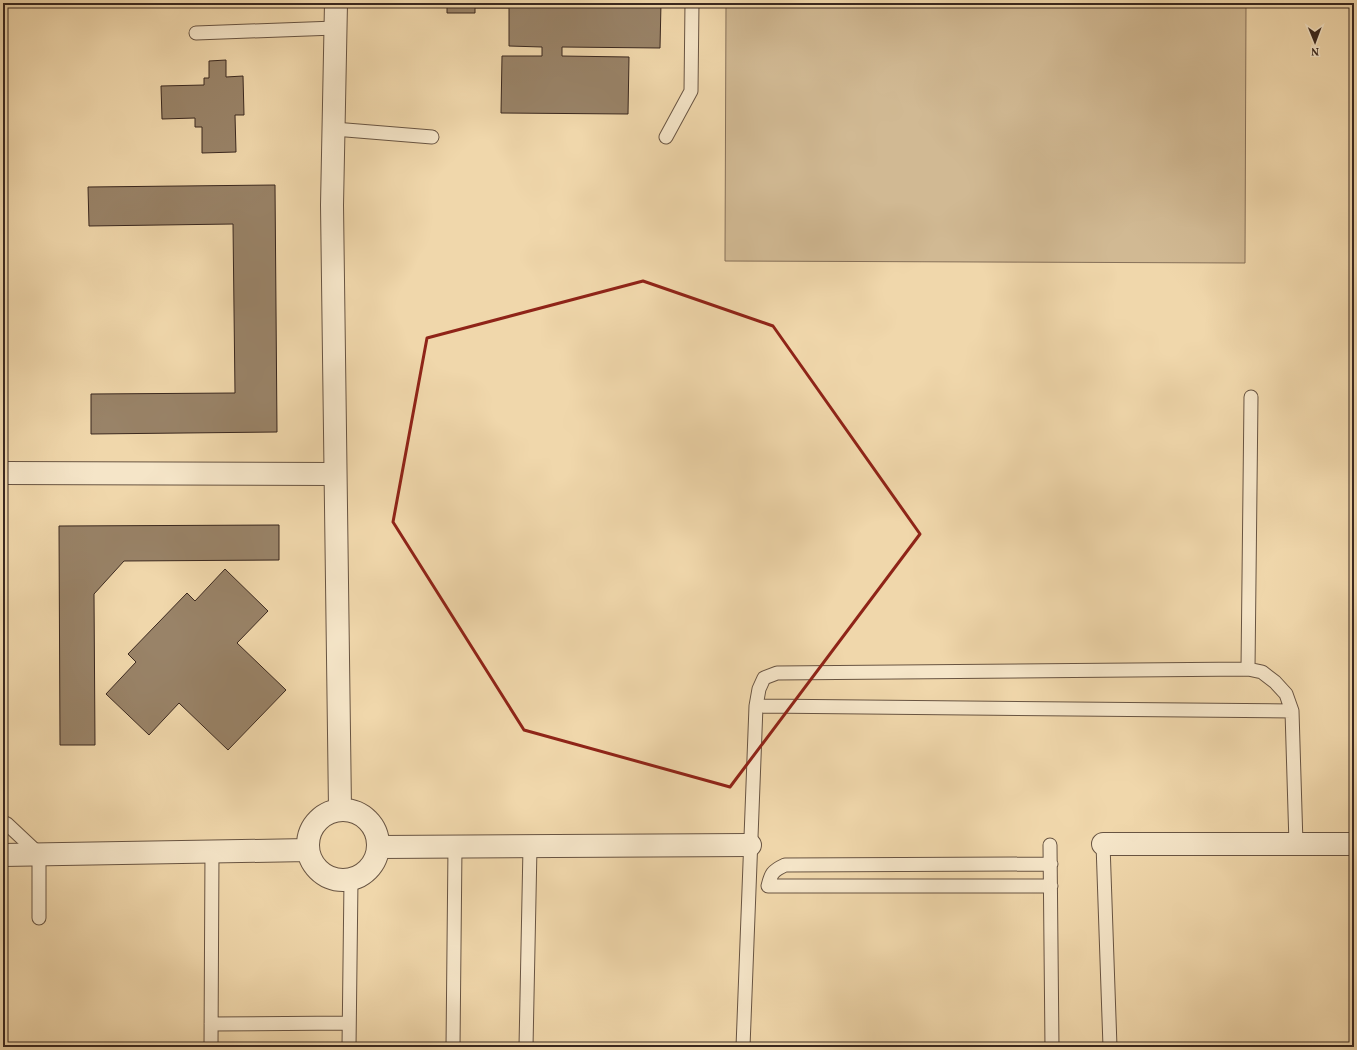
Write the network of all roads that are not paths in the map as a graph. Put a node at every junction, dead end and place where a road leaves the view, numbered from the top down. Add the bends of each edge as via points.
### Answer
1 (336, 3) edge
2 (692, 3) edge
3 (335, 28) junction
4 (196, 33) dead end
5 (334, 129) junction
6 (432, 137) dead end
7 (666, 137) dead end
8 (1252, 397) dead end
9 (3, 472) edge
10 (335, 474) junction
11 (1248, 669) junction
12 (756, 706) junction
13 (1292, 711) junction
14 (340, 810) junction
15 (3, 822) edge
16 (1103, 844) joint
17 (1296, 844) junction
18 (1354, 844) edge
19 (1050, 845) dead end
20 (530, 846) junction
21 (750, 846) junction
22 (379, 847) junction
23 (455, 847) junction
24 (308, 850) junction
25 (212, 851) junction
26 (3, 854) edge
27 (39, 854) junction
28 (1051, 864) junction
29 (874, 865) junction
30 (351, 880) junction
31 (874, 886) junction
32 (1051, 886) junction
33 (39, 918) dead end
34 (349, 1023) junction
35 (211, 1024) junction
36 (211, 1047) edge
37 (348, 1047) edge
38 (453, 1047) edge
39 (526, 1047) edge
40 (743, 1047) edge
41 (1052, 1047) edge
42 (1110, 1047) edge

1 - 3 street
2 - 7 lane via 691,91
3 - 4 lane
3 - 5 street
5 - 6 lane
5 - 10 street via 332,205
8 - 11 lane
9 - 10 street
10 - 14 street
11 - 12 lane via 777,673 764,678
11 - 13 lane via 1262,672 1275,682 1286,694
12 - 13 lane
12 - 21 lane
13 - 17 lane
14 - 22 street via 352,810 363,815 375,829
14 - 24 street via 328,812 319,818 308,838
15 - 27 lane
16 - 17 street
16 - 42 lane
17 - 18 street
19 - 28 lane
20 - 21 street
20 - 23 street
20 - 39 lane
21 - 40 lane
22 - 23 street
22 - 30 street via 370,868
23 - 38 lane
24 - 25 street
24 - 30 street via 311,861 328,877
25 - 27 street
25 - 35 lane
26 - 27 street
27 - 33 lane
28 - 29 lane
28 - 32 lane
29 - 31 lane
29 - 31 lane via 785,866 776,869 770,876 768,886
30 - 34 lane
31 - 32 lane
32 - 41 lane
34 - 35 lane
34 - 37 lane
35 - 36 lane

